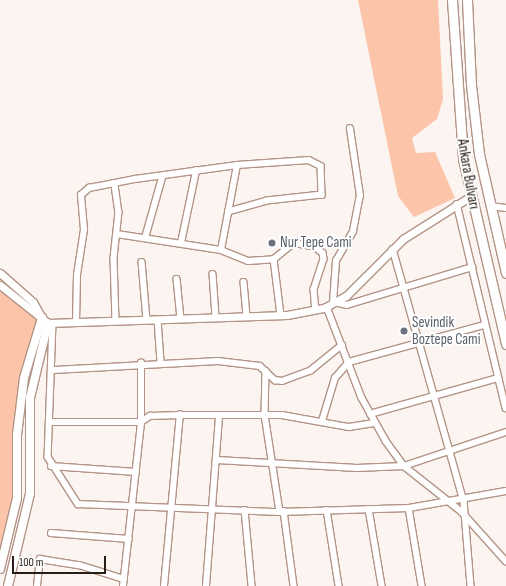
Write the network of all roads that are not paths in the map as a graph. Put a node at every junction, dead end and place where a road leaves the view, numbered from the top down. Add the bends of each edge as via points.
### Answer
1 (452, 0) edge
2 (467, 0) edge
3 (350, 129) dead end
4 (237, 165) junction
5 (196, 171) junction
6 (162, 178) junction
7 (115, 185) junction
8 (471, 196) junction
9 (457, 204) junction
10 (490, 206) junction
11 (506, 208) edge
12 (229, 212) junction
13 (117, 234) junction
14 (145, 238) junction
15 (181, 243) junction
16 (393, 249) junction
17 (221, 250) junction
18 (274, 259) junction
19 (142, 262) dead end
20 (472, 267) junction
21 (0, 273) edge
22 (213, 274) dead end
23 (506, 274) edge
24 (177, 279) dead end
25 (244, 282) dead end
26 (0, 285) edge
27 (405, 286) junction
28 (332, 304) junction
29 (316, 310) junction
30 (281, 315) junction
31 (247, 316) junction
32 (216, 317) junction
33 (181, 319) junction
34 (147, 320) junction
35 (158, 320) junction
36 (48, 321) junction
37 (116, 321) junction
38 (76, 323) junction
39 (484, 326) junction
40 (419, 344) junction
41 (506, 344) edge
42 (342, 346) junction
43 (161, 362) junction
44 (349, 362) junction
45 (141, 363) junction
46 (54, 370) junction
47 (266, 371) junction
48 (498, 378) junction
49 (437, 396) junction
50 (506, 408) edge
51 (180, 414) junction
52 (370, 414) junction
53 (264, 415) junction
54 (219, 416) junction
55 (322, 421) junction
56 (50, 422) junction
57 (141, 422) junction
58 (374, 423) junction
59 (506, 432) edge
60 (450, 448) junction
61 (217, 460) junction
62 (275, 462) junction
63 (52, 466) junction
64 (404, 466) junction
65 (136, 472) junction
66 (506, 491) edge
67 (464, 501) junction
68 (446, 503) junction
69 (133, 504) junction
70 (171, 505) junction
71 (409, 508) junction
72 (369, 509) junction
73 (213, 510) junction
74 (245, 510) junction
75 (327, 510) junction
76 (282, 511) junction
77 (464, 515) junction
78 (51, 533) dead end
79 (129, 539) junction
80 (506, 561) edge
81 (0, 569) edge
82 (124, 579) junction
83 (8, 586) edge
84 (37, 586) edge
85 (123, 586) edge
86 (164, 586) edge
87 (206, 586) edge
88 (252, 586) edge
89 (294, 586) edge
90 (339, 586) edge
91 (382, 586) edge
92 (422, 586) edge
93 (471, 586) edge

1 - 8 main road, Ankara Bulvarı via 456,88
2 - 10 main road, Ankara Bulvarı via 471,85
3 - 28 street via 360,196 353,231 336,261
4 - 5 street
4 - 12 street
4 - 12 street via 318,161 322,195 267,201
5 - 6 street
5 - 15 street
6 - 7 street
6 - 14 street
7 - 13 street
7 - 38 street via 89,188 80,195 84,230 77,275
8 - 9 street
8 - 41 main road, Ankara Bulvarı
9 - 16 street via 424,224
9 - 20 street
10 - 11 street
10 - 23 main road, Ankara Bulvarı
12 - 17 street
13 - 14 street
13 - 37 street via 114,258
14 - 15 street
15 - 17 street
16 - 27 street
16 - 28 street via 346,296
17 - 18 street via 248,261
18 - 29 street via 301,242 323,253 314,289
18 - 30 street
19 - 34 street
20 - 27 street
20 - 39 street
21 - 36 street via 33,302
22 - 32 street
24 - 33 street
25 - 31 street
26 - 36 street
27 - 28 street via 346,305
27 - 40 street
28 - 29 street
28 - 42 street
29 - 30 street
30 - 31 street
31 - 32 street
32 - 33 street
33 - 35 street
34 - 35 street
34 - 37 street
35 - 43 street
36 - 38 street
36 - 46 street
36 - 81 main road via 24,378 17,434 17,498
36 - 83 main road via 30,404 30,494
37 - 38 street
39 - 40 street
39 - 48 street
40 - 44 street
40 - 49 street
42 - 44 street
42 - 47 street via 310,371 294,378 275,380
43 - 45 street
43 - 47 street via 249,363
44 - 52 street
44 - 55 street via 335,378
45 - 46 street
45 - 57 street
46 - 56 street
47 - 53 street
48 - 49 street
48 - 50 street
49 - 52 street
49 - 60 street
51 - 54 street
51 - 57 street via 150,416
51 - 70 street
52 - 58 street
53 - 54 street
53 - 55 street
53 - 62 street
54 - 61 street
55 - 58 street via 355,427
56 - 57 street
56 - 63 street via 48,457
57 - 65 street
58 - 64 street
59 - 60 street
60 - 64 street
60 - 67 street
61 - 62 street
61 - 73 street
62 - 64 street via 357,468
62 - 76 street
63 - 65 street
63 - 69 street via 78,504
64 - 68 street
65 - 69 street
66 - 67 street
67 - 68 street
67 - 77 street
68 - 71 street
68 - 77 street
69 - 70 street
69 - 79 street
70 - 73 street
70 - 86 street
71 - 72 street
71 - 92 street
72 - 75 street
72 - 91 street
73 - 74 street
73 - 87 street
74 - 76 street
74 - 88 street
75 - 76 street
75 - 90 street
76 - 89 street
77 - 80 street
77 - 93 street
78 - 79 street
79 - 82 street
82 - 84 street via 79,565 40,559
82 - 85 street

